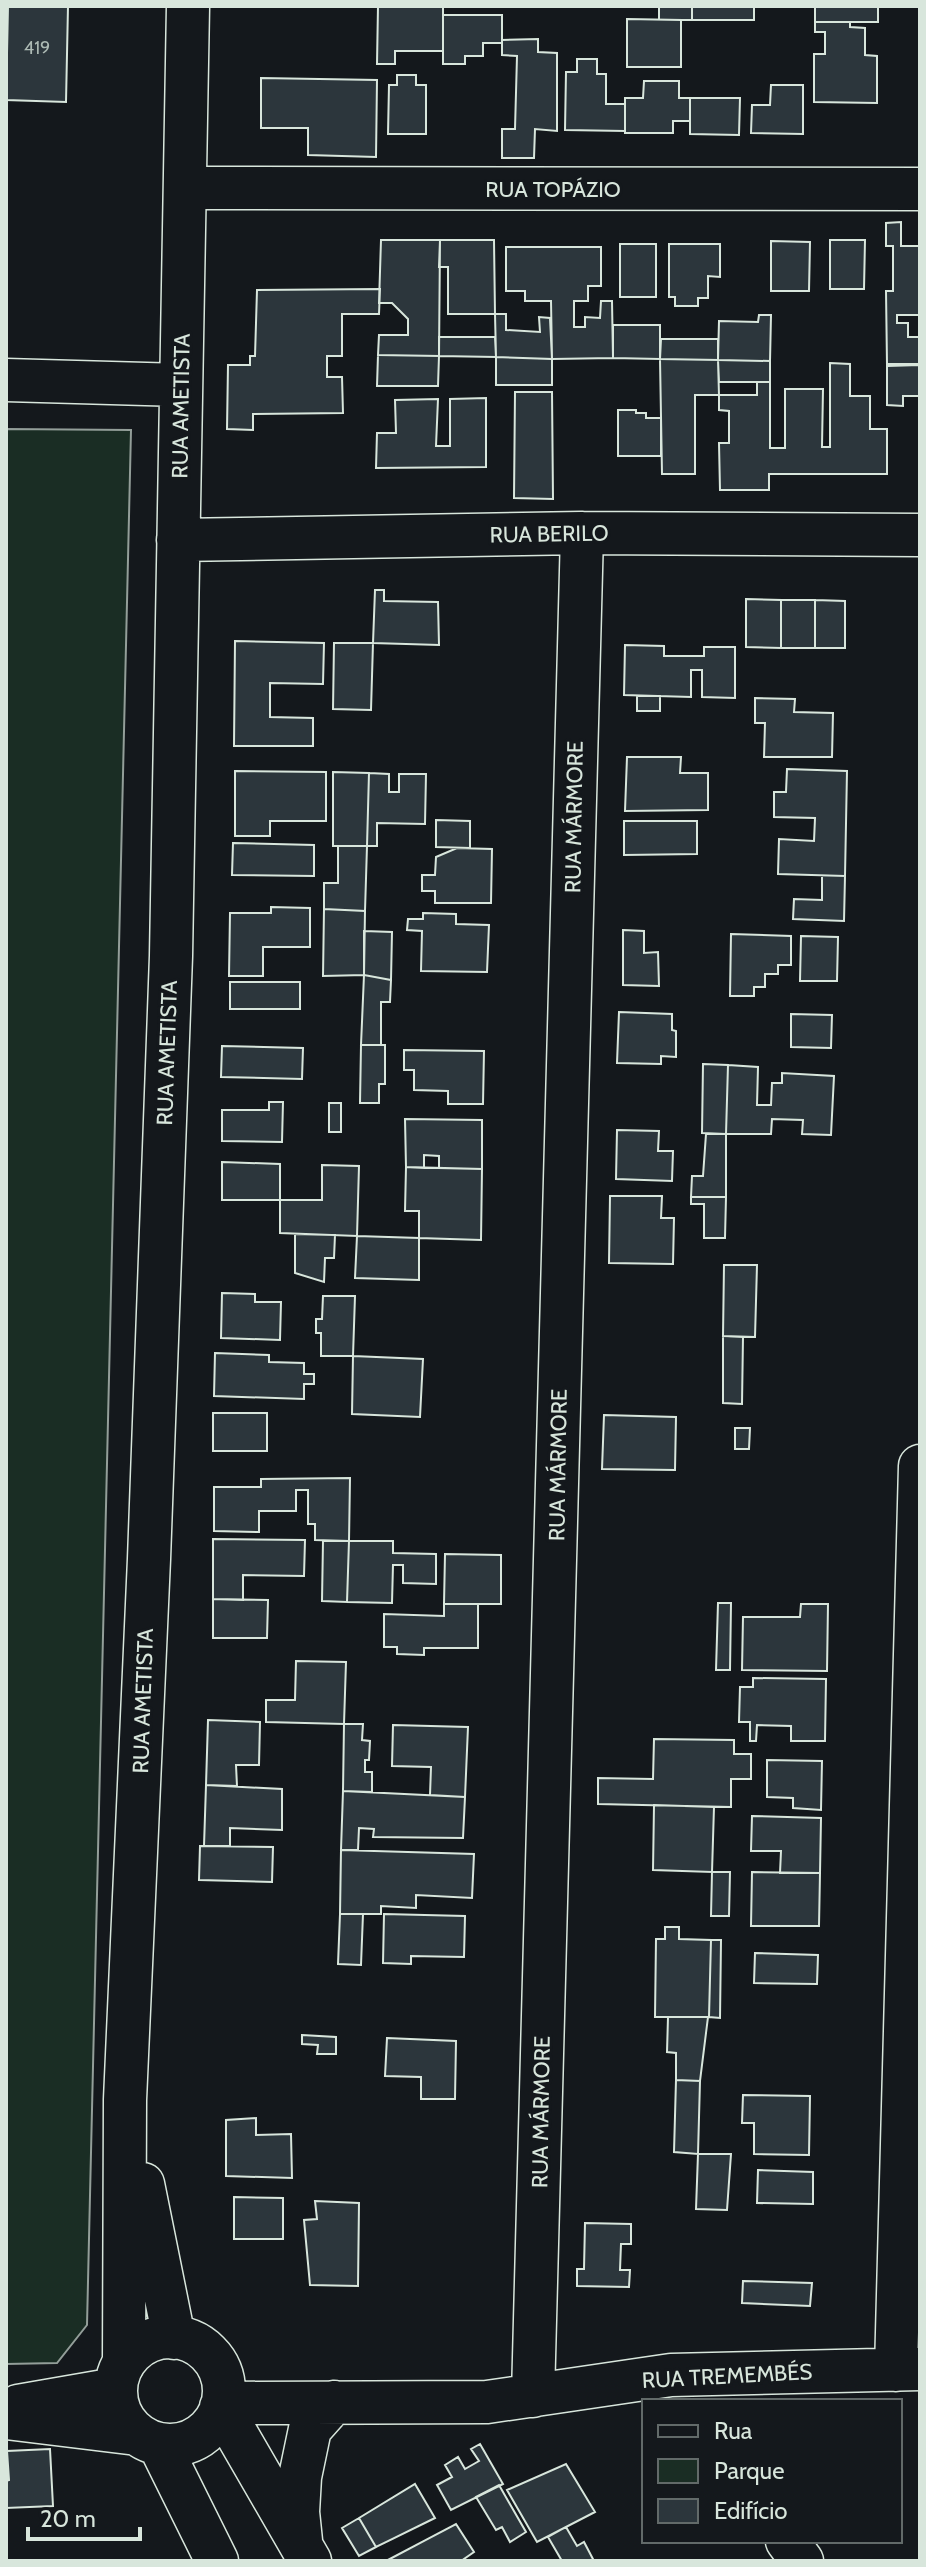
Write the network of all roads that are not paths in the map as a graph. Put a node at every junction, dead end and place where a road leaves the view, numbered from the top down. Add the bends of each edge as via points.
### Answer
1 (188, 6) edge
2 (185, 188) junction
3 (920, 189) edge
4 (6, 380) edge
5 (181, 385) junction
6 (582, 533) junction
7 (920, 535) edge
8 (178, 540) junction
9 (920, 1466) edge
10 (919, 1560) edge
11 (914, 1953) edge
12 (125, 2100) junction
13 (174, 2338) junction
14 (908, 2370) edge
15 (120, 2376) junction
16 (680, 2388) edge
17 (221, 2394) junction
18 (533, 2396) junction
19 (334, 2402) junction
20 (487, 2402) junction
21 (6, 2408) edge
22 (6, 2418) edge
23 (148, 2439) junction
24 (788, 2543) edge
25 (306, 2554) edge
26 (217, 2561) edge
27 (802, 2561) edge

1 - 2 street, RUA AMETISTA
2 - 3 street, RUA TOPÁZIO
2 - 5 street, RUA AMETISTA
4 - 5 street
5 - 8 street, RUA AMETISTA
6 - 7 street, RUA BERILO
6 - 8 street, RUA BERILO
6 - 18 street, RUA MÁRMORE
8 - 12 street, RUA AMETISTA via 170,972
9 - 10 street
10 - 11 street
11 - 14 street
12 - 13 street, RUA AMETISTA
12 - 15 street, RUA AMETISTA
13 - 15 street via 159,2338 133,2351
13 - 17 street via 202,2348
14 - 16 street, RUA TREMEMBÉS
15 - 21 street
15 - 23 street via 121,2414
16 - 18 street, RUA TREMEMBÉS
17 - 19 street, RUA TREMEMBÉS
17 - 20 street, RUA TREMEMBÉS
17 - 23 street via 217,2418 192,2441 176,2445
17 - 25 street
18 - 20 street, RUA TREMEMBÉS
19 - 20 street, RUA TREMEMBÉS
19 - 25 street via 310,2429 300,2477 298,2512
22 - 23 street
23 - 26 street
24 - 27 street

